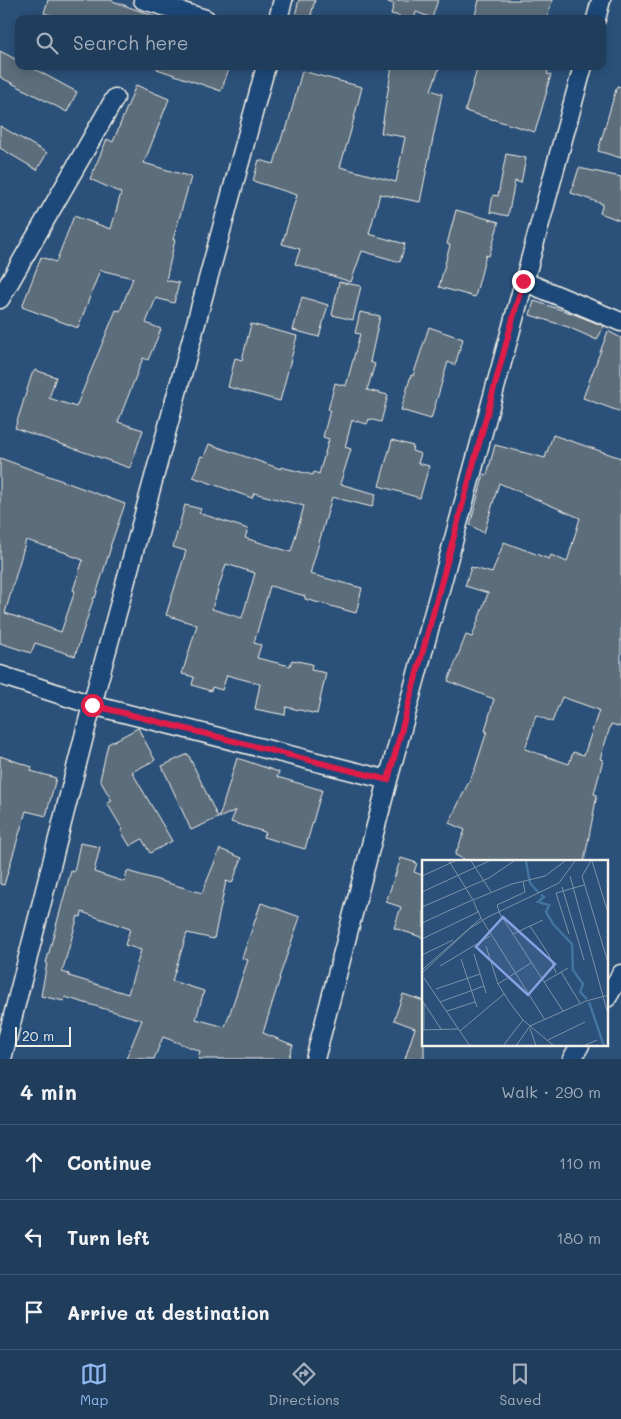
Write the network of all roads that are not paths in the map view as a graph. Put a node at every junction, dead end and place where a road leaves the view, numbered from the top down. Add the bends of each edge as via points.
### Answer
1 (144, 0) edge
2 (283, 0) edge
3 (601, 0) edge
4 (193, 15) edge
5 (279, 15) edge
6 (597, 15) edge
7 (265, 70) edge
8 (582, 70) edge
9 (115, 98) dead end
10 (523, 281) junction
11 (0, 299) edge
12 (621, 322) edge
13 (0, 675) edge
14 (92, 705) junction
15 (388, 780) junction
16 (621, 974) edge
17 (608, 996) edge
18 (579, 1046) edge
19 (2, 1059) edge
20 (315, 1059) edge
21 (572, 1059) edge

1 - 4 street
2 - 5 street
3 - 6 street
7 - 14 street
8 - 10 street
9 - 11 street
10 - 12 street
10 - 15 street
13 - 14 street
14 - 15 street
14 - 19 street
15 - 20 street
16 - 17 street
18 - 21 street

